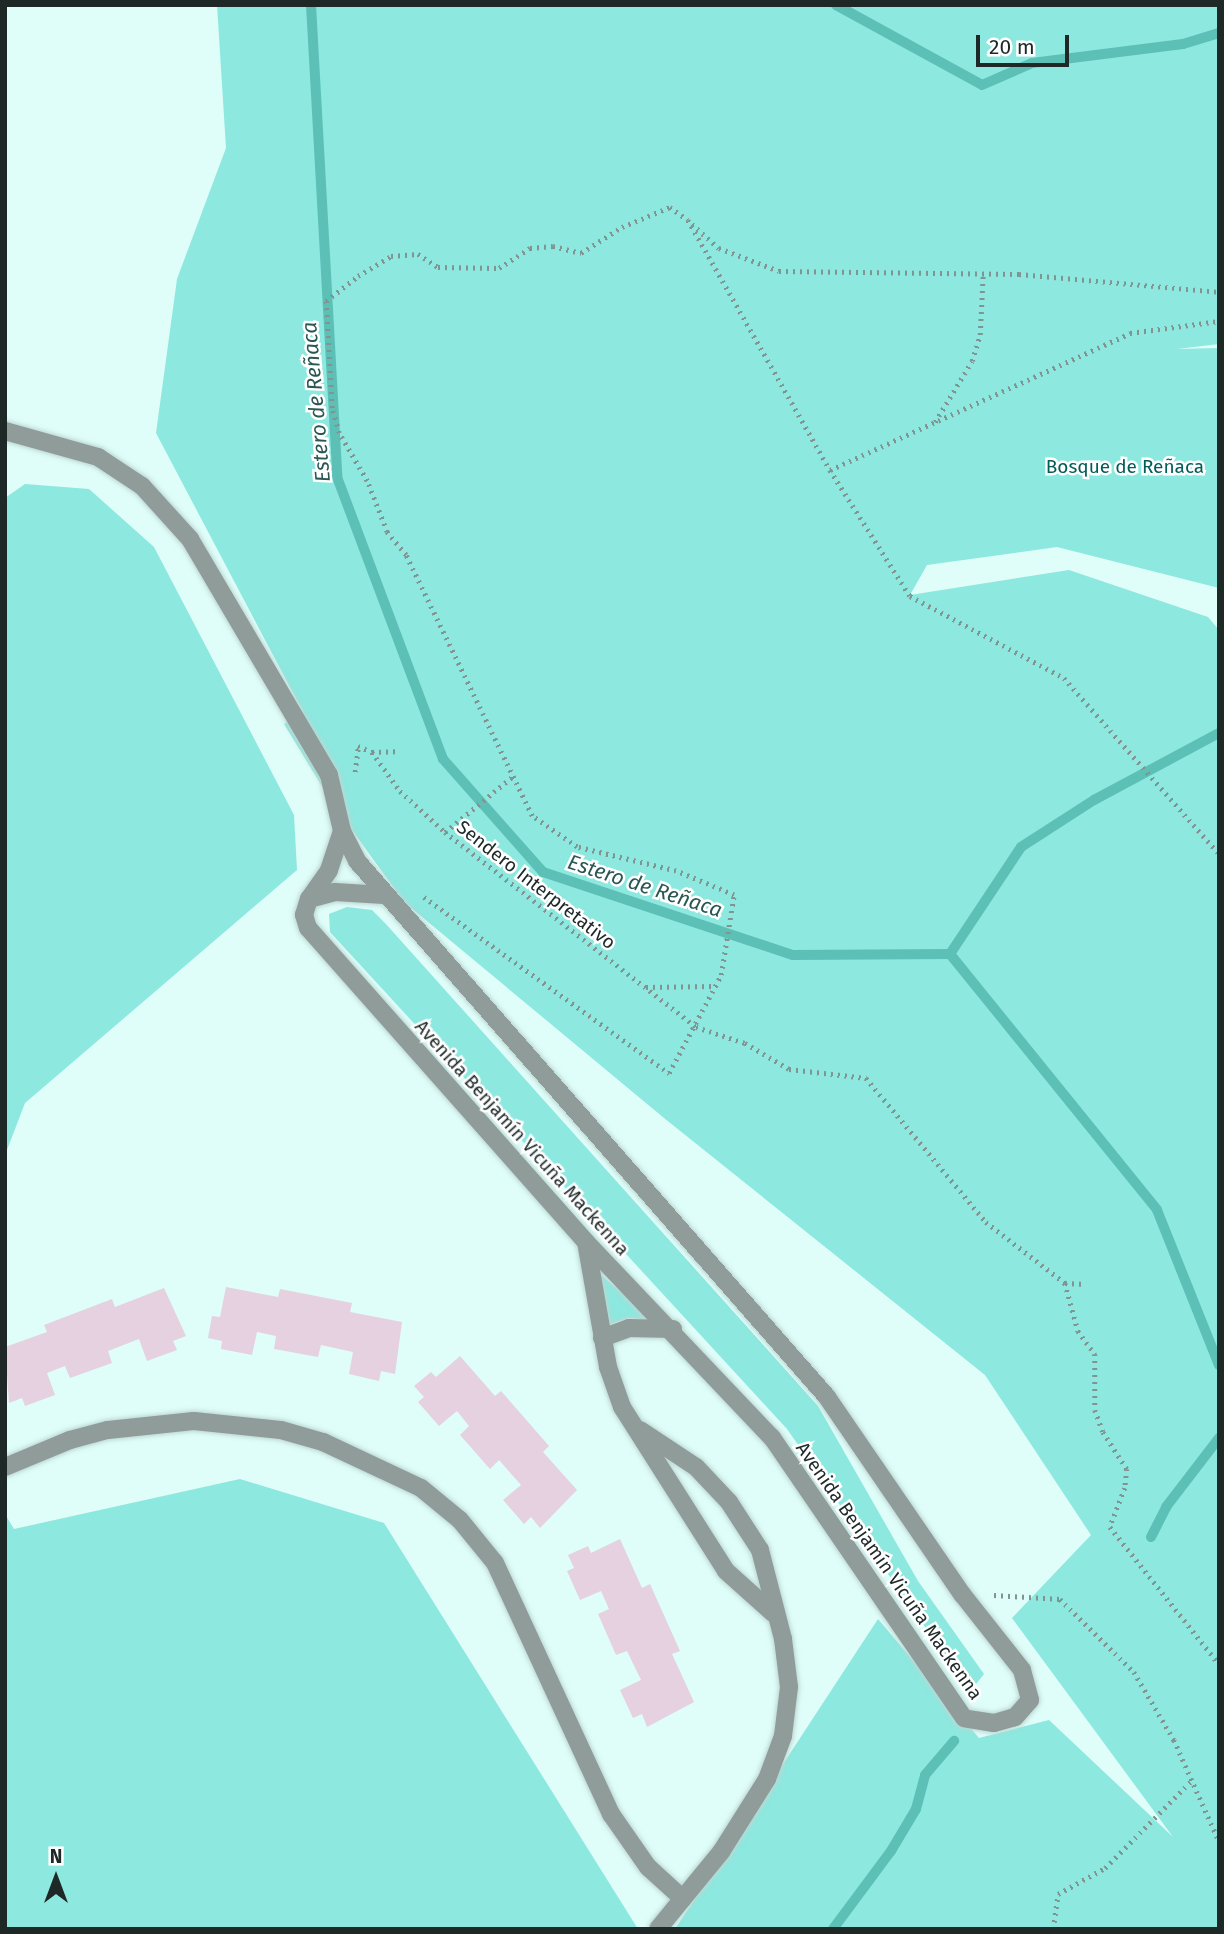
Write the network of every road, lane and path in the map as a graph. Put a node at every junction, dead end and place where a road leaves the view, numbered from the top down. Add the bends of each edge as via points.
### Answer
1 (688, 220) junction
2 (983, 273) junction
3 (1219, 292) edge
4 (1219, 321) edge
5 (935, 422) junction
6 (5, 431) edge
7 (830, 471) junction
8 (396, 751) dead end
9 (372, 752) junction
10 (354, 776) dead end
11 (512, 777) junction
12 (342, 831) junction
13 (445, 832) junction
14 (1219, 854) edge
15 (384, 895) junction
16 (421, 895) dead end
17 (309, 899) junction
18 (715, 986) junction
19 (645, 987) junction
20 (696, 1027) junction
21 (586, 1242) junction
22 (1065, 1283) junction
23 (1086, 1284) dead end
24 (673, 1329) junction
25 (602, 1338) junction
26 (640, 1430) junction
27 (5, 1467) edge
28 (962, 1594) junction
29 (773, 1613) junction
30 (1219, 1664) edge
31 (1191, 1781) junction
32 (1219, 1841) edge
33 (683, 1899) junction
34 (658, 1929) edge
35 (1053, 1929) edge

1 - 2 path via 719,248 779,271
1 - 7 path
1 - 11 path via 670,207 622,227 581,253 553,246 530,248 499,268 438,267 418,254 391,256 326,301 332,408 339,433 368,481 387,532 406,555
2 - 3 path
2 - 5 path via 980,335 972,361
4 - 5 path via 1130,333
5 - 7 path
6 - 12 street, Avenida Benjamín Vicuña Mackenna via 98,457 142,486 190,539 329,775
7 - 14 path via 910,596 1064,678
8 - 9 path
9 - 10 path via 358,746
9 - 13 path, Sendero Interpretativo via 400,791
11 - 13 path
11 - 18 path via 532,816 577,847 676,871 734,895 721,975
12 - 15 street, Avenida Benjamín Vicuña Mackenna via 356,861
12 - 17 street via 329,870
13 - 19 path, Sendero Interpretativo
15 - 17 street via 335,892
15 - 28 street, Avenida Benjamín Vicuña Mackenna via 827,1397
16 - 20 path via 669,1073
17 - 21 street, Avenida Benjamín Vicuña Mackenna via 304,915 308,928
18 - 19 path
18 - 20 path
19 - 20 path, Sendero Interpretativo
20 - 22 path via 745,1043 789,1069 866,1078 986,1222
21 - 24 street, Avenida Benjamín Vicuña Mackenna
21 - 25 street
22 - 23 path
22 - 30 path via 1078,1331 1095,1354 1095,1410 1103,1433 1127,1469 1110,1527
24 - 25 street via 629,1328
24 - 28 street, Avenida Benjamín Vicuña Mackenna via 772,1438 964,1718 994,1723 1015,1717 1030,1700 1022,1670
25 - 26 street via 613,1387
26 - 29 street via 710,1550 726,1571
26 - 29 street via 696,1467 729,1502 760,1550
27 - 33 street via 95,1433 194,1421 259,1427 323,1442 421,1488 460,1520 495,1563 611,1814 648,1867
28 - 31 path via 1060,1599 1134,1672 1174,1740
29 - 33 street via 788,1663 783,1735 767,1779 721,1852
31 - 32 path via 1212,1816
31 - 35 path via 1104,1868 1058,1894
33 - 34 street

